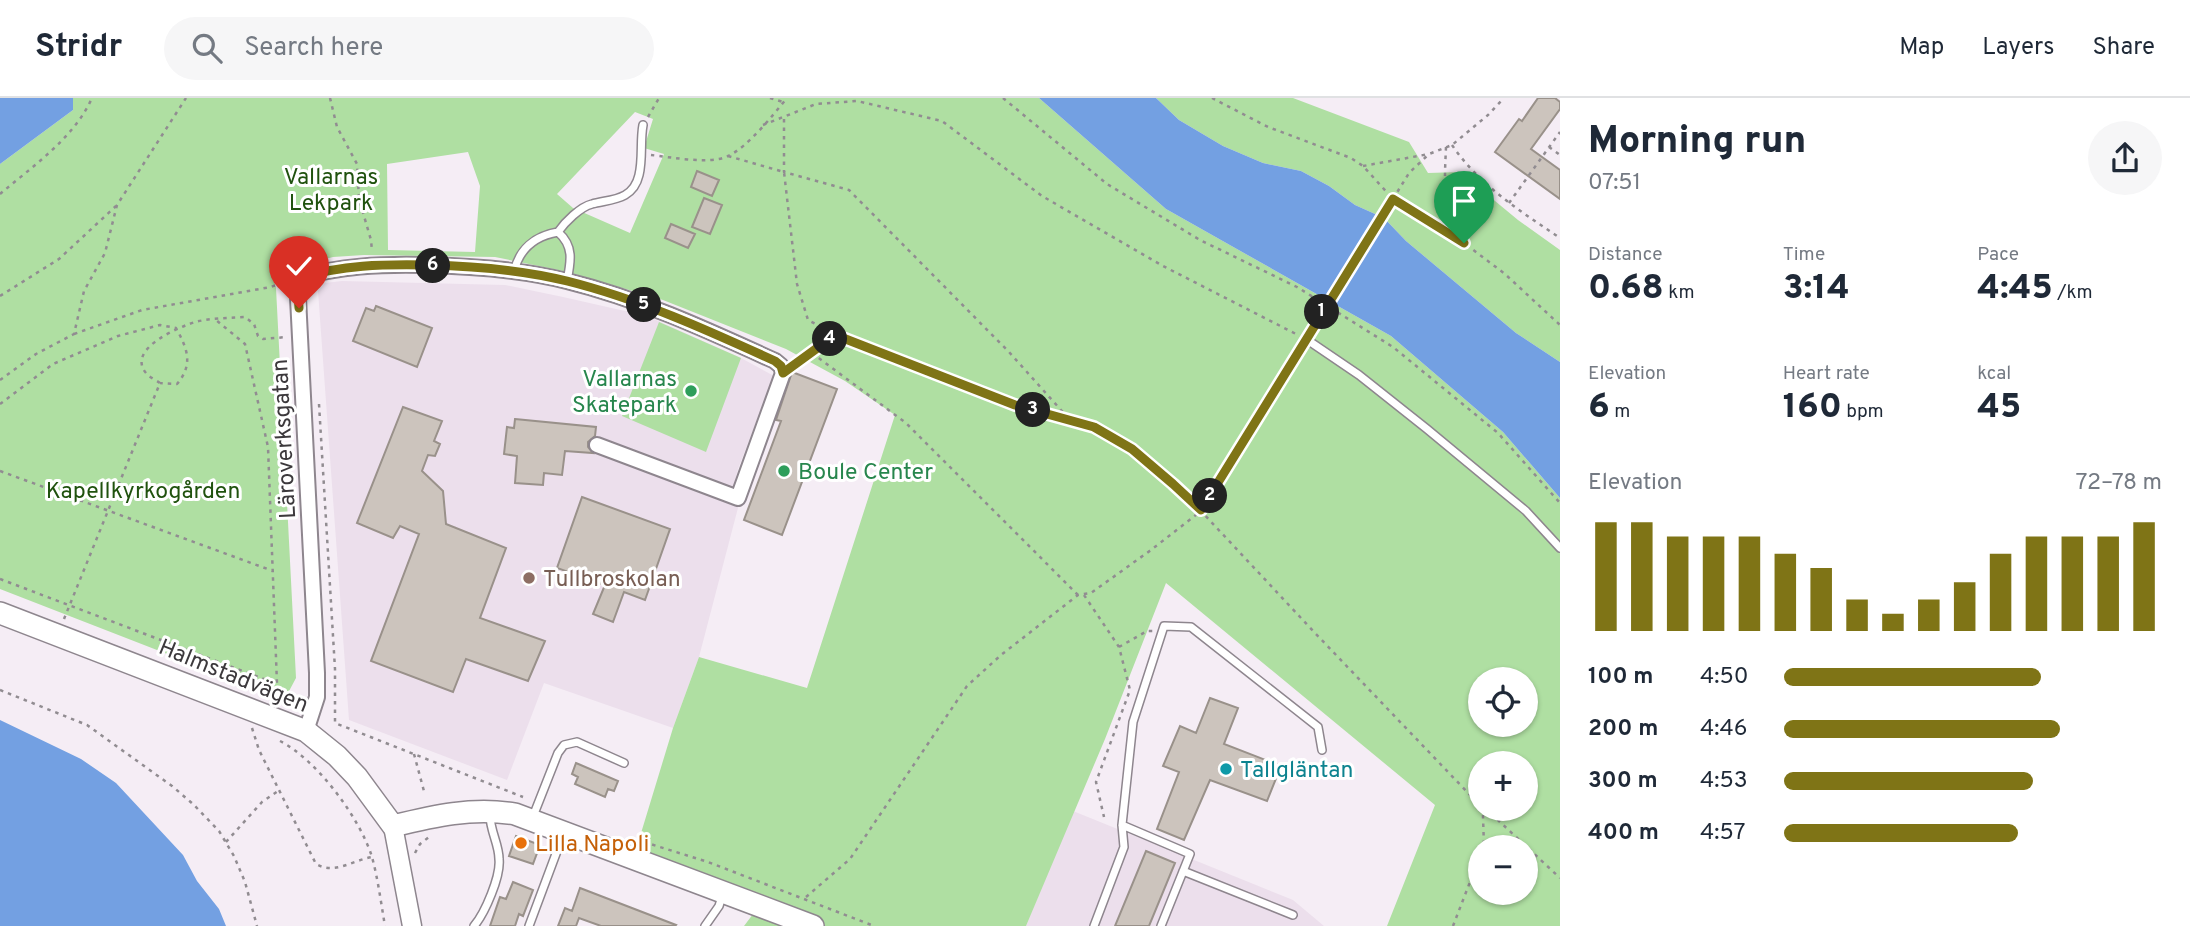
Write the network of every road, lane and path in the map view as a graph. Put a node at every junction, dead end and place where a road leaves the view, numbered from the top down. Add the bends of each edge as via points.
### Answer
1 (92, 98) edge
2 (186, 98) edge
3 (330, 98) edge
4 (659, 98) edge
5 (770, 98) edge
6 (787, 98) edge
7 (1003, 98) edge
8 (1212, 98) edge
9 (1504, 98) edge
10 (784, 102) junction
11 (784, 119) junction
12 (643, 125) joint
13 (763, 125) junction
14 (1560, 132) edge
15 (1452, 145) junction
16 (1446, 147) junction
17 (1549, 147) junction
18 (640, 154) junction
19 (1429, 154) junction
20 (1560, 155) edge
21 (728, 156) junction
22 (1363, 166) junction
23 (784, 172) junction
24 (0, 194) edge
25 (1393, 199) junction
26 (1509, 203) junction
27 (117, 205) junction
28 (558, 232) junction
29 (1560, 238) edge
30 (1464, 243) junction
31 (372, 264) junction
32 (514, 272) junction
33 (297, 278) junction
34 (567, 281) junction
35 (0, 296) edge
36 (1339, 312) junction
37 (1318, 318) junction
38 (216, 320) junction
39 (1560, 325) edge
40 (176, 328) junction
41 (74, 334) junction
42 (292, 337) dead end
43 (843, 338) junction
44 (1306, 339) junction
45 (812, 352) junction
46 (783, 373) junction
47 (0, 380) edge
48 (160, 383) junction
49 (318, 397) dead end
50 (0, 404) edge
51 (1069, 419) junction
52 (597, 445) dead end
53 (0, 471) edge
54 (1560, 503) edge
55 (1201, 510) junction
56 (107, 512) junction
57 (1560, 548) edge
58 (274, 571) junction
59 (0, 579) edge
60 (1078, 595) junction
61 (1084, 595) junction
62 (71, 607) junction
63 (0, 613) edge
64 (64, 619) dead end
65 (1161, 632) junction
66 (1119, 647) junction
67 (0, 690) edge
68 (257, 724) junction
69 (306, 731) junction
70 (276, 739) dead end
71 (1322, 750) dead end
72 (414, 754) junction
73 (624, 763) dead end
74 (278, 791) junction
75 (1468, 793) edge
76 (425, 795) dead end
77 (490, 810) junction
78 (536, 811) junction
79 (1104, 817) dead end
80 (1499, 821) edge
81 (1122, 825) junction
82 (393, 826) junction
83 (564, 832) junction
84 (436, 834) dead end
85 (640, 841) dead end
86 (225, 843) junction
87 (414, 853) dead end
88 (372, 857) junction
89 (1183, 871) junction
90 (1560, 878) edge
91 (1468, 887) edge
92 (724, 892) junction
93 (805, 898) junction
94 (1293, 915) dead end
95 (257, 926) edge
96 (384, 926) edge
97 (412, 926) edge
98 (476, 926) edge
99 (529, 926) edge
100 (705, 926) edge
101 (813, 926) edge
102 (874, 926) edge
103 (1094, 926) edge
104 (1160, 926) edge
105 (1453, 926) edge

1 - 24 path via 85,114 51,151
2 - 27 path
3 - 31 path via 337,127 357,164 359,199 372,240
4 - 12 path
5 - 10 path
6 - 10 path
7 - 36 path via 1107,184 1200,240
8 - 22 path
9 - 15 path
10 - 13 path
11 - 13 path
11 - 23 path
11 - 44 path via 816,104 857,101 942,121 1042,196 1163,266
12 - 18 lane
13 - 21 path
14 - 17 path
15 - 16 path
15 - 26 path via 1475,175
16 - 19 path
16 - 30 path via 1444,196
17 - 20 path
17 - 26 path
18 - 21 path via 715,160
18 - 28 lane via 639,176 630,190 619,200 590,204
19 - 22 path
19 - 25 path via 1409,173
21 - 23 path
22 - 25 path
23 - 43 path via 797,284 808,320
23 - 51 path via 849,190
25 - 30 path
25 - 37 path, bridge
26 - 29 path
27 - 35 path via 59,259
27 - 41 path via 105,254 84,291
28 - 32 lane via 543,234 526,247
28 - 34 lane via 570,248
30 - 39 path
31 - 32 street via 472,266
31 - 33 street
32 - 34 street
33 - 41 path via 271,287 142,310
33 - 69 street, Läroverksgatan via 317,673 317,697
34 - 46 street via 689,322 775,361
36 - 37 path via 1329,325
36 - 54 path via 1393,347 1498,433
37 - 44 path
38 - 40 path
38 - 42 path via 244,317 263,339
38 - 58 path via 245,344 268,447
40 - 48 path via 146,349 142,362 146,373
40 - 48 path via 189,359 177,384
40 - 50 path via 160,325 118,336 64,359
41 - 47 path
43 - 45 path via 831,338
43 - 51 path via 1015,405
44 - 55 path
44 - 57 lane via 1427,429 1526,511
45 - 46 path
45 - 60 path via 906,423
46 - 52 street via 738,498
48 - 56 path
49 - 72 path via 335,723
51 - 55 path via 1094,427 1132,449
53 - 56 path
55 - 61 path via 1151,551
55 - 75 path
56 - 58 path
56 - 62 path
58 - 62 path via 277,684
59 - 62 path
60 - 61 path
60 - 93 path via 967,686 850,859
61 - 66 path
62 - 64 path
63 - 68 main road, Halmstadvägen
65 - 66 path via 1147,631
65 - 71 lane via 1164,626 1191,627 1318,727
65 - 81 lane via 1133,722
66 - 79 path via 1130,690 1096,782
67 - 86 path via 86,725 172,786 219,831
68 - 69 main road, Halmstadvägen
68 - 74 path via 258,750
69 - 82 main road, Halmstadvägen via 357,777
70 - 88 path via 297,751 329,784
72 - 76 path
72 - 78 path
73 - 78 lane via 576,742 564,745
74 - 86 path
74 - 88 path via 316,864 334,868
77 - 78 main road
77 - 82 main road via 459,811
77 - 98 lane via 500,858
78 - 83 main road
80 - 90 path
81 - 89 lane via 1190,854
81 - 103 lane via 1124,848
82 - 97 street
83 - 92 main road
83 - 99 lane
84 - 87 path
85 - 93 path
86 - 95 path via 245,882
88 - 96 path
89 - 94 lane
89 - 104 lane
91 - 105 path
92 - 100 lane
92 - 101 main road
93 - 102 path

